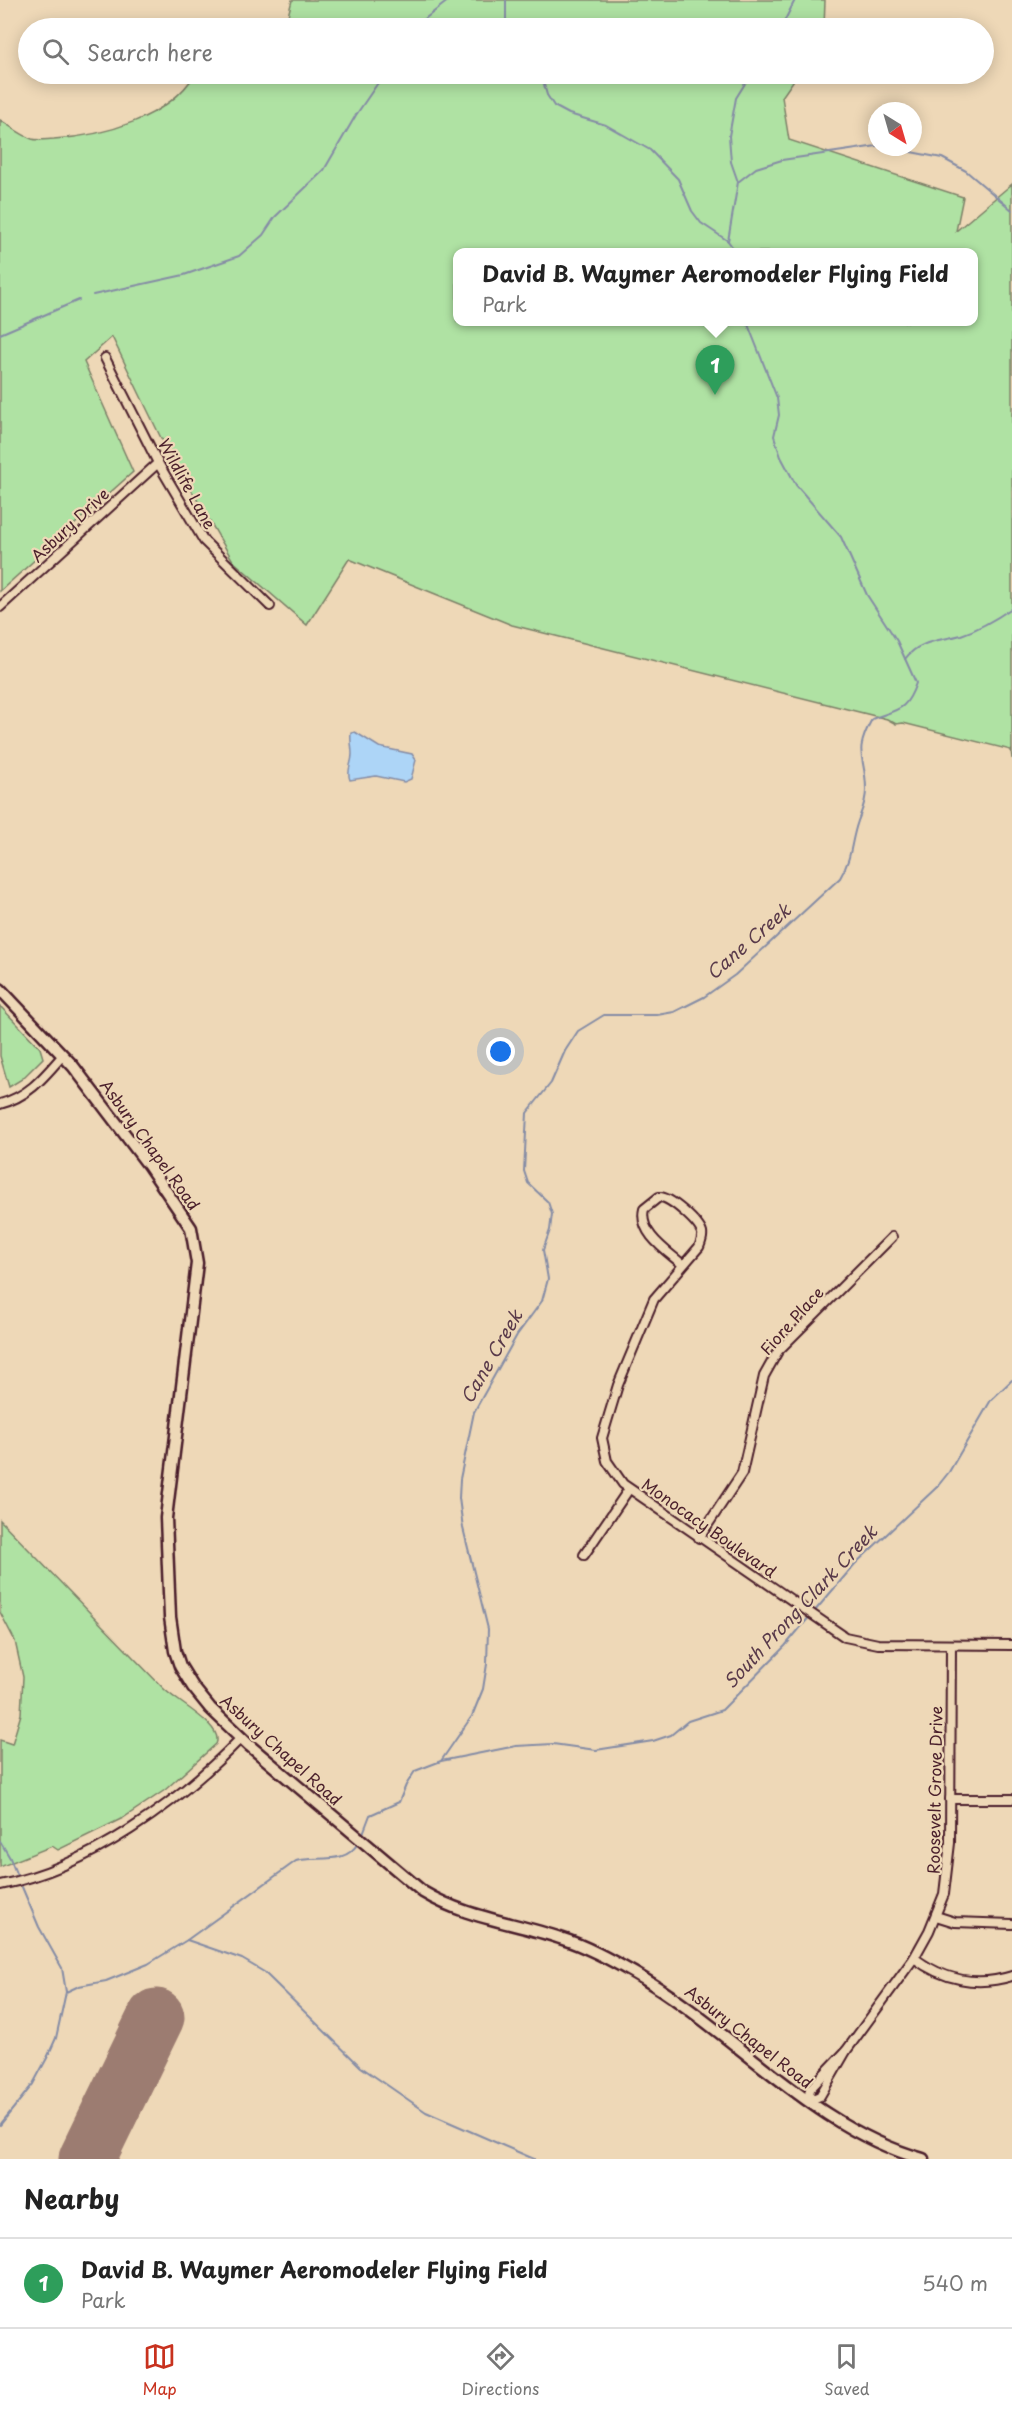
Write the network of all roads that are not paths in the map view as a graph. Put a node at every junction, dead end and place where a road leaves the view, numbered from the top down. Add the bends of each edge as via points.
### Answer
1 (105, 358) dead end
2 (158, 463) junction
3 (270, 606) dead end
4 (0, 607) edge
5 (0, 989) edge
6 (63, 1055) junction
7 (0, 1104) edge
8 (892, 1237) dead end
9 (683, 1265) junction
10 (629, 1490) junction
11 (699, 1538) junction
12 (584, 1555) dead end
13 (951, 1645) junction
14 (1012, 1645) edge
15 (241, 1738) junction
16 (950, 1799) junction
17 (1012, 1799) edge
18 (0, 1885) edge
19 (936, 1916) junction
20 (1012, 1924) edge
21 (914, 1959) junction
22 (1012, 1976) edge
23 (846, 2051) junction
24 (808, 2102) junction
25 (923, 2159) edge

1 - 2 street, Wildlife Lane
2 - 3 street, Wildlife Lane via 204,541
2 - 4 street, Asbury Drive
5 - 6 main road, Asbury Chapel Road
6 - 7 street via 33,1089 17,1100
6 - 15 main road, Asbury Chapel Road via 149,1166 184,1215 196,1241 197,1263 166,1518 170,1617 175,1651 186,1677
8 - 11 street, Fiore Place via 793,1335 768,1367 742,1473
9 - 9 street, Monocacy Boulevard via 699,1246 700,1229 671,1200 659,1197 644,1209 643,1223
9 - 10 street, Monocacy Boulevard via 646,1314 602,1438 607,1461
10 - 11 street, Monocacy Boulevard
10 - 12 street
11 - 13 street, Monocacy Boulevard via 845,1636 867,1643
13 - 14 street, Monocacy Boulevard
13 - 16 street, Roosevelt Grove Drive
15 - 18 street via 170,1803 140,1824 68,1861
15 - 24 main road, Asbury Chapel Road via 423,1892 455,1909 562,1938 634,1973 713,2025
16 - 17 street
16 - 19 street, Roosevelt Grove Drive via 948,1870
19 - 20 street via 955,1922
19 - 21 street, Roosevelt Grove Drive
21 - 22 street via 933,1971 963,1980
21 - 23 street, Roosevelt Grove Drive
23 - 24 street, Roosevelt Grove Drive via 820,2096
23 - 24 street, Roosevelt Grove Drive via 810,2089
24 - 25 main road, Asbury Chapel Road via 866,2138

